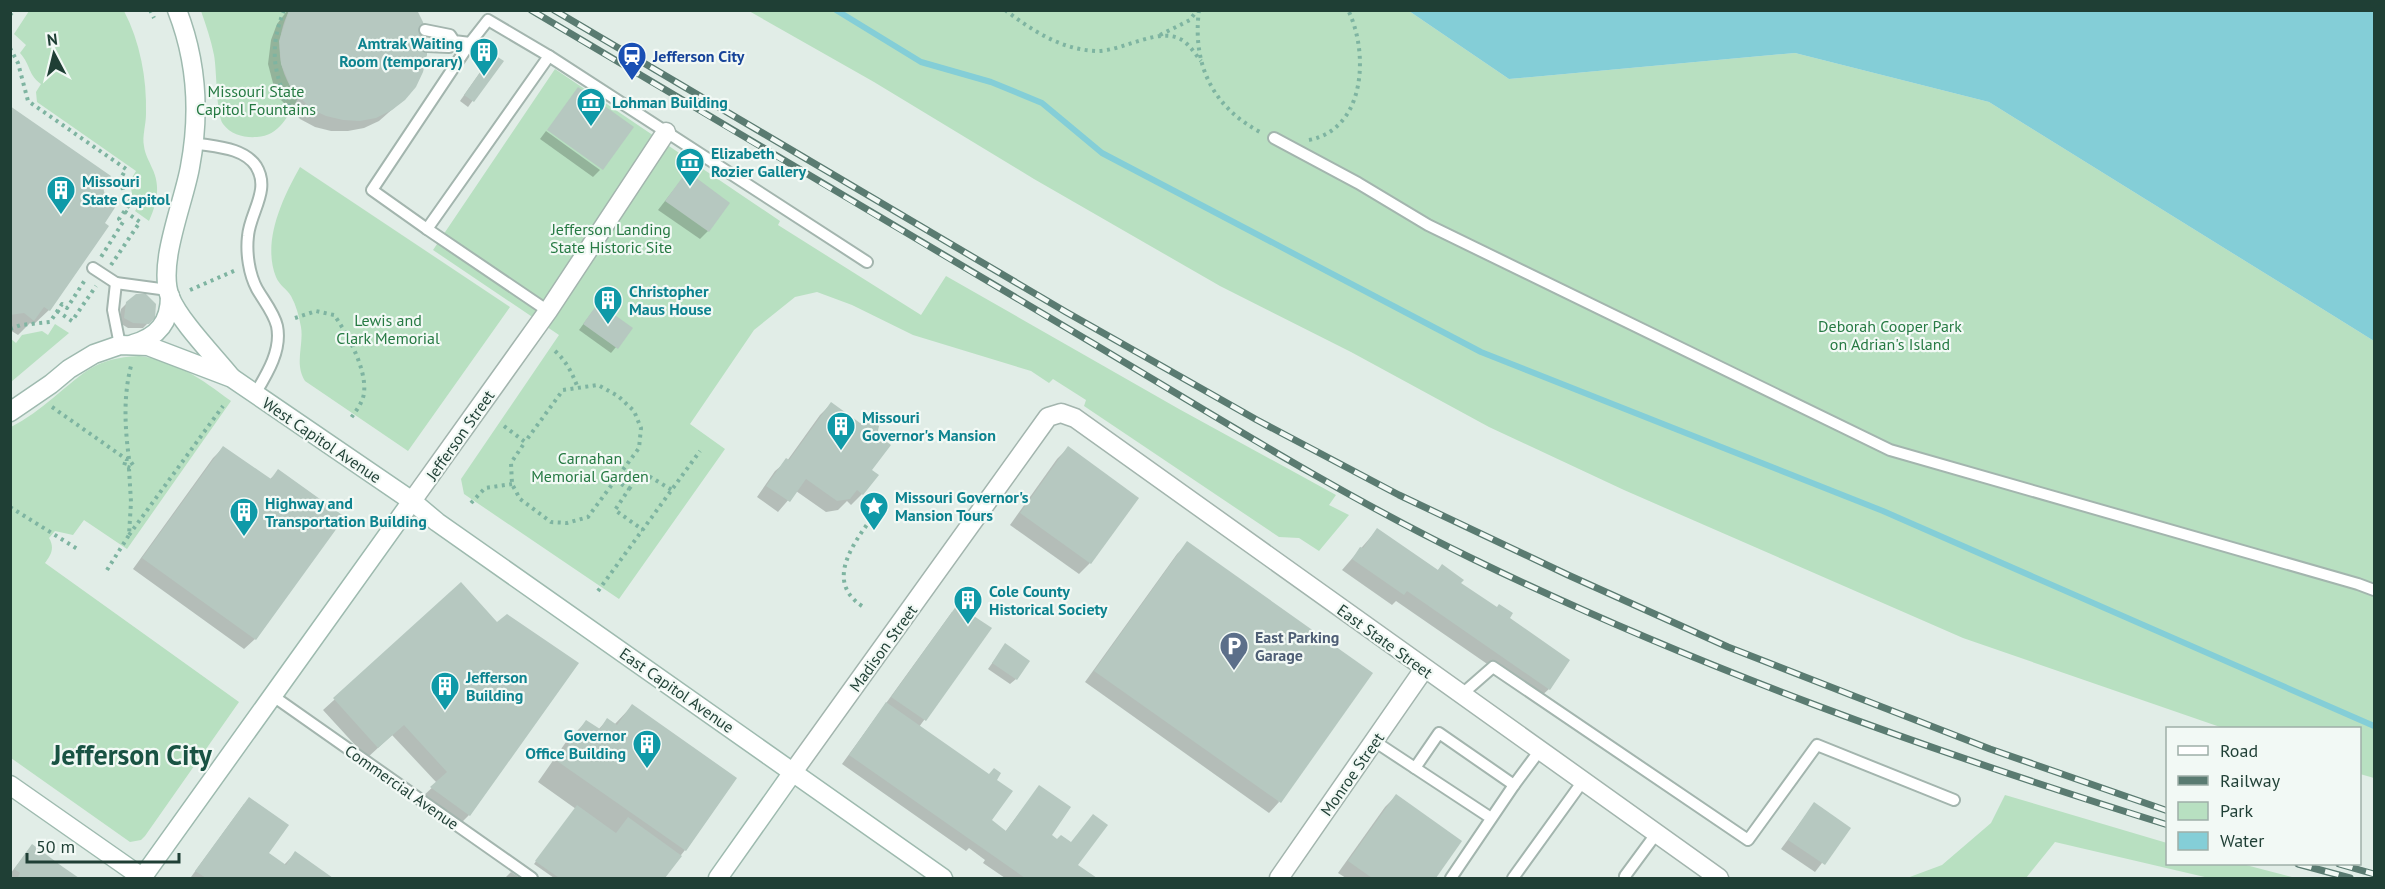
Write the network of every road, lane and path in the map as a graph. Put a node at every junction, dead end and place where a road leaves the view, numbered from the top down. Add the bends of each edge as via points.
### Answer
1 (14, 10) edge
2 (150, 10) edge
3 (177, 10) edge
4 (284, 10) edge
5 (1005, 10) edge
6 (1198, 10) edge
7 (1348, 10) edge
8 (10, 15) edge
9 (154, 18) dead end
10 (425, 30) dead end
11 (1157, 36) junction
12 (454, 40) junction
13 (470, 43) junction
14 (427, 46) dead end
15 (10, 48) edge
16 (549, 57) junction
17 (1202, 63) junction
18 (290, 108) dead end
19 (666, 132) junction
20 (1274, 138) joint
21 (1307, 140) dead end
22 (194, 143) junction
23 (131, 202) dead end
24 (124, 211) dead end
25 (427, 229) junction
26 (114, 260) dead end
27 (867, 262) dead end
28 (93, 268) dead end
29 (237, 269) dead end
30 (116, 284) junction
31 (94, 288) dead end
32 (190, 290) dead end
33 (169, 293) junction
34 (57, 311) dead end
35 (548, 311) junction
36 (295, 318) dead end
37 (126, 345) junction
38 (555, 351) dead end
39 (132, 366) dead end
40 (232, 378) junction
41 (578, 388) junction
42 (255, 393) junction
43 (223, 406) dead end
44 (52, 407) dead end
45 (10, 411) edge
46 (1048, 417) joint
47 (351, 418) dead end
48 (504, 426) dead end
49 (525, 442) junction
50 (700, 451) dead end
51 (128, 459) junction
52 (129, 469) junction
53 (615, 480) junction
54 (512, 484) junction
55 (629, 489) junction
56 (672, 490) junction
57 (412, 501) junction
58 (471, 503) dead end
59 (880, 506) dead end
60 (10, 507) edge
61 (643, 530) junction
62 (129, 535) junction
63 (79, 550) dead end
64 (107, 570) dead end
65 (2374, 590) edge
66 (598, 591) dead end
67 (862, 606) dead end
68 (1424, 669) junction
69 (1461, 695) junction
70 (273, 696) junction
71 (1374, 741) junction
72 (1540, 750) junction
73 (1415, 768) junction
74 (793, 772) junction
75 (1583, 781) junction
76 (10, 785) edge
77 (1514, 785) junction
78 (1954, 800) dead end
79 (1491, 818) junction
80 (1656, 834) junction
81 (1713, 877) edge
82 (142, 878) edge
83 (532, 879) edge
84 (718, 879) edge
85 (943, 879) edge
86 (1279, 879) edge
87 (1451, 879) edge
88 (1513, 879) edge
89 (1626, 879) edge

1 - 8 path
2 - 9 path
3 - 22 street via 193,66
4 - 18 path via 274,63
5 - 11 path via 1032,31 1084,50 1113,50
6 - 11 path via 1190,21
6 - 17 path
7 - 21 path via 1356,25 1360,49 1360,78 1354,103 1340,123 1318,138
10 - 12 lane via 450,35
11 - 17 path via 1181,39
12 - 13 lane
12 - 14 lane via 449,47
13 - 16 lane via 488,20
13 - 25 lane via 372,190
15 - 23 path via 28,101 126,169 121,178 124,197
16 - 19 lane
16 - 25 lane
17 - 20 path via 1227,110
19 - 27 lane
19 - 35 street, Jefferson Street
20 - 65 lane via 1428,225 1890,450
22 - 33 street via 170,243
22 - 42 lane via 243,154 261,178 260,198 249,224 247,252 255,286 273,316 277,346
24 - 26 path via 140,222
25 - 35 lane
28 - 30 lane
29 - 32 path
30 - 33 lane
30 - 37 lane via 113,310
31 - 34 path via 72,321
33 - 37 street via 169,313 160,329
33 - 40 street, West Capitol Avenue via 177,310
35 - 57 street, Jefferson Street
36 - 47 path via 316,311 334,315 348,334 361,370 364,393
37 - 40 street, West Capitol Avenue via 155,348
37 - 45 street via 82,360
38 - 41 path via 564,359
39 - 51 path via 126,385
40 - 42 street, West Capitol Avenue
41 - 49 path via 563,390
41 - 53 path via 598,385 618,396 634,411 641,428 639,448
42 - 57 street, West Capitol Avenue
43 - 62 path
44 - 51 path
46 - 68 street, East State Street via 1061,413 1074,418
46 - 74 street, Madison Street
48 - 49 path
49 - 54 path via 510,463
50 - 56 path
51 - 52 path via 133,465
51 - 52 path via 124,466
52 - 62 path
53 - 54 path via 588,517 567,523 551,522 520,499
53 - 55 path
54 - 58 path via 485,488
55 - 56 path via 642,472
55 - 61 path via 615,510
56 - 61 path
57 - 70 street, Jefferson Street
57 - 74 street, East Capitol Avenue
59 - 67 path via 848,554 845,567 846,589
60 - 63 path
61 - 66 path
62 - 64 path
68 - 69 street, East State Street
68 - 71 street, Monroe Street
69 - 72 street, East State Street
69 - 78 lane via 1493,667 1748,840 1817,745
70 - 82 street, Jefferson Street
70 - 83 lane, Commercial Avenue
71 - 73 lane
71 - 86 street, Monroe Street
72 - 75 street, East State Street
72 - 77 lane
73 - 77 lane via 1439,733
73 - 79 lane
74 - 84 street, Madison Street
74 - 85 street, East Capitol Avenue
75 - 80 street, East State Street
75 - 88 lane
76 - 82 street
77 - 79 lane
79 - 87 lane
80 - 81 street, East State Street
80 - 89 lane

